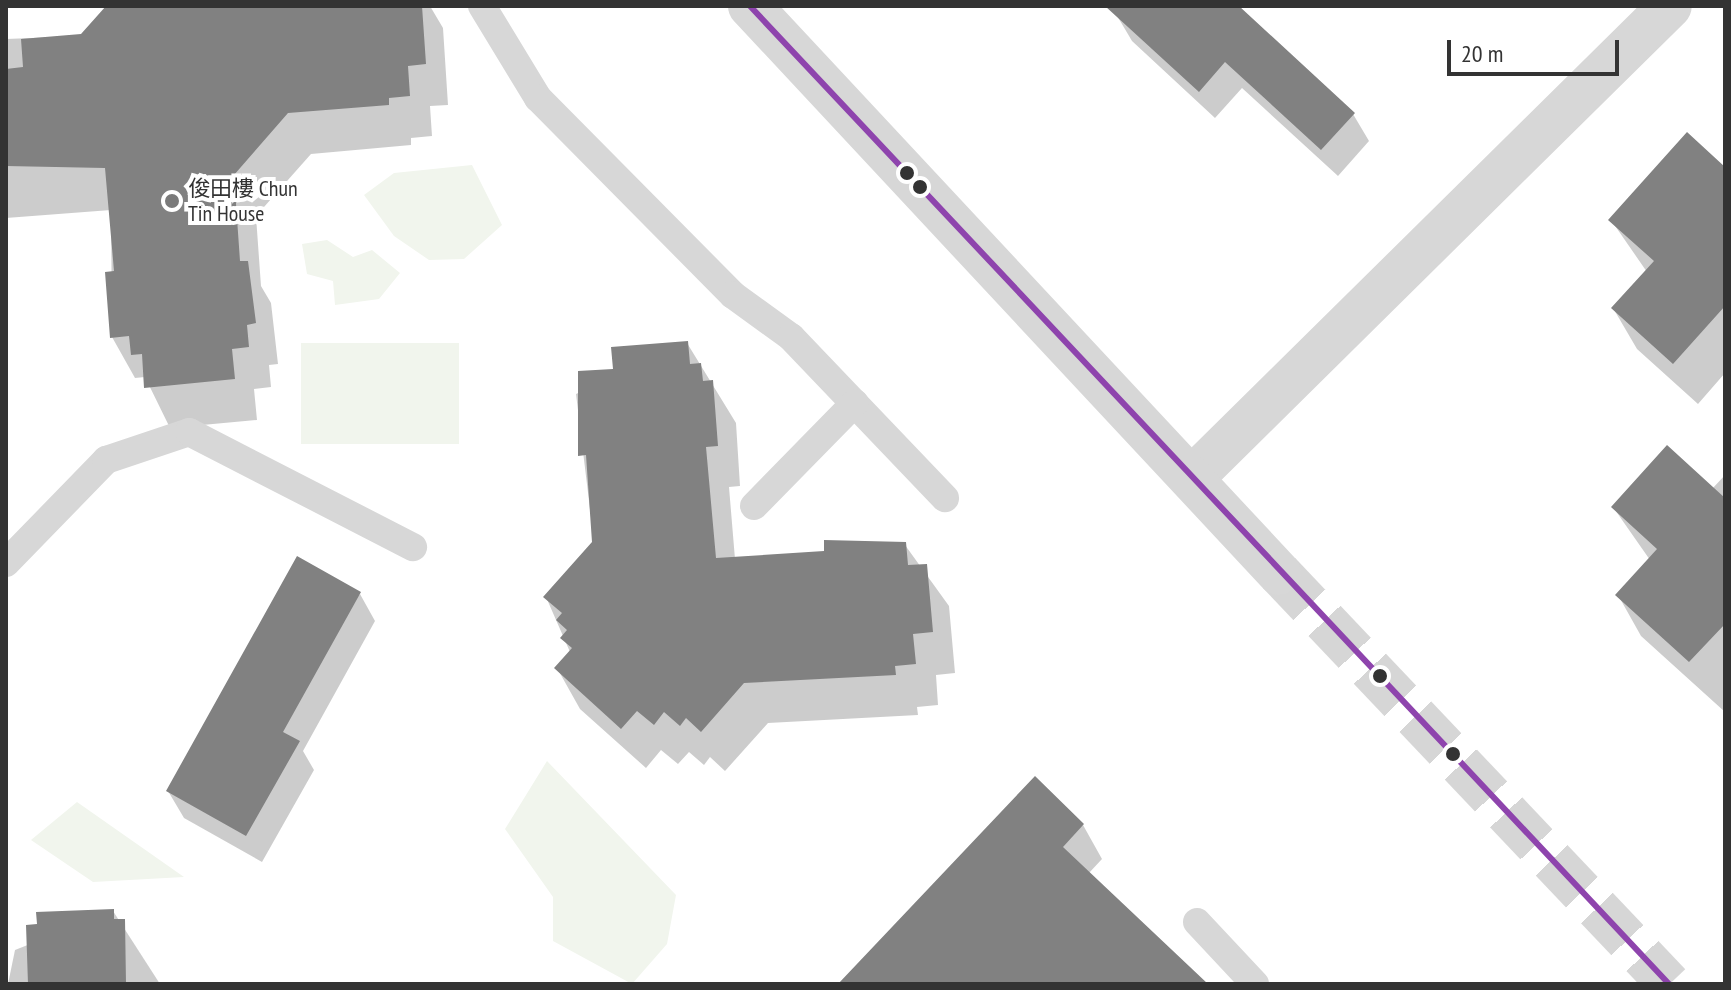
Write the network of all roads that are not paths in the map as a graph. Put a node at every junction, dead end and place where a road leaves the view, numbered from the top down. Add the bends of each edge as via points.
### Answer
1 (482, 6) edge
2 (750, 6) edge
3 (1670, 6) edge
4 (855, 403) junction
5 (1193, 477) junction
6 (945, 498) dead end
7 (754, 506) dead end
8 (413, 547) dead end
9 (6, 563) edge
10 (1279, 573) tunnel mouth
11 (1197, 922) dead end
12 (1255, 984) edge

1 - 4 lane via 538,98 733,295 791,337
2 - 5 street
3 - 5 street
4 - 6 lane
4 - 7 lane
5 - 10 street
8 - 9 lane via 189,432 106,460
11 - 12 lane

